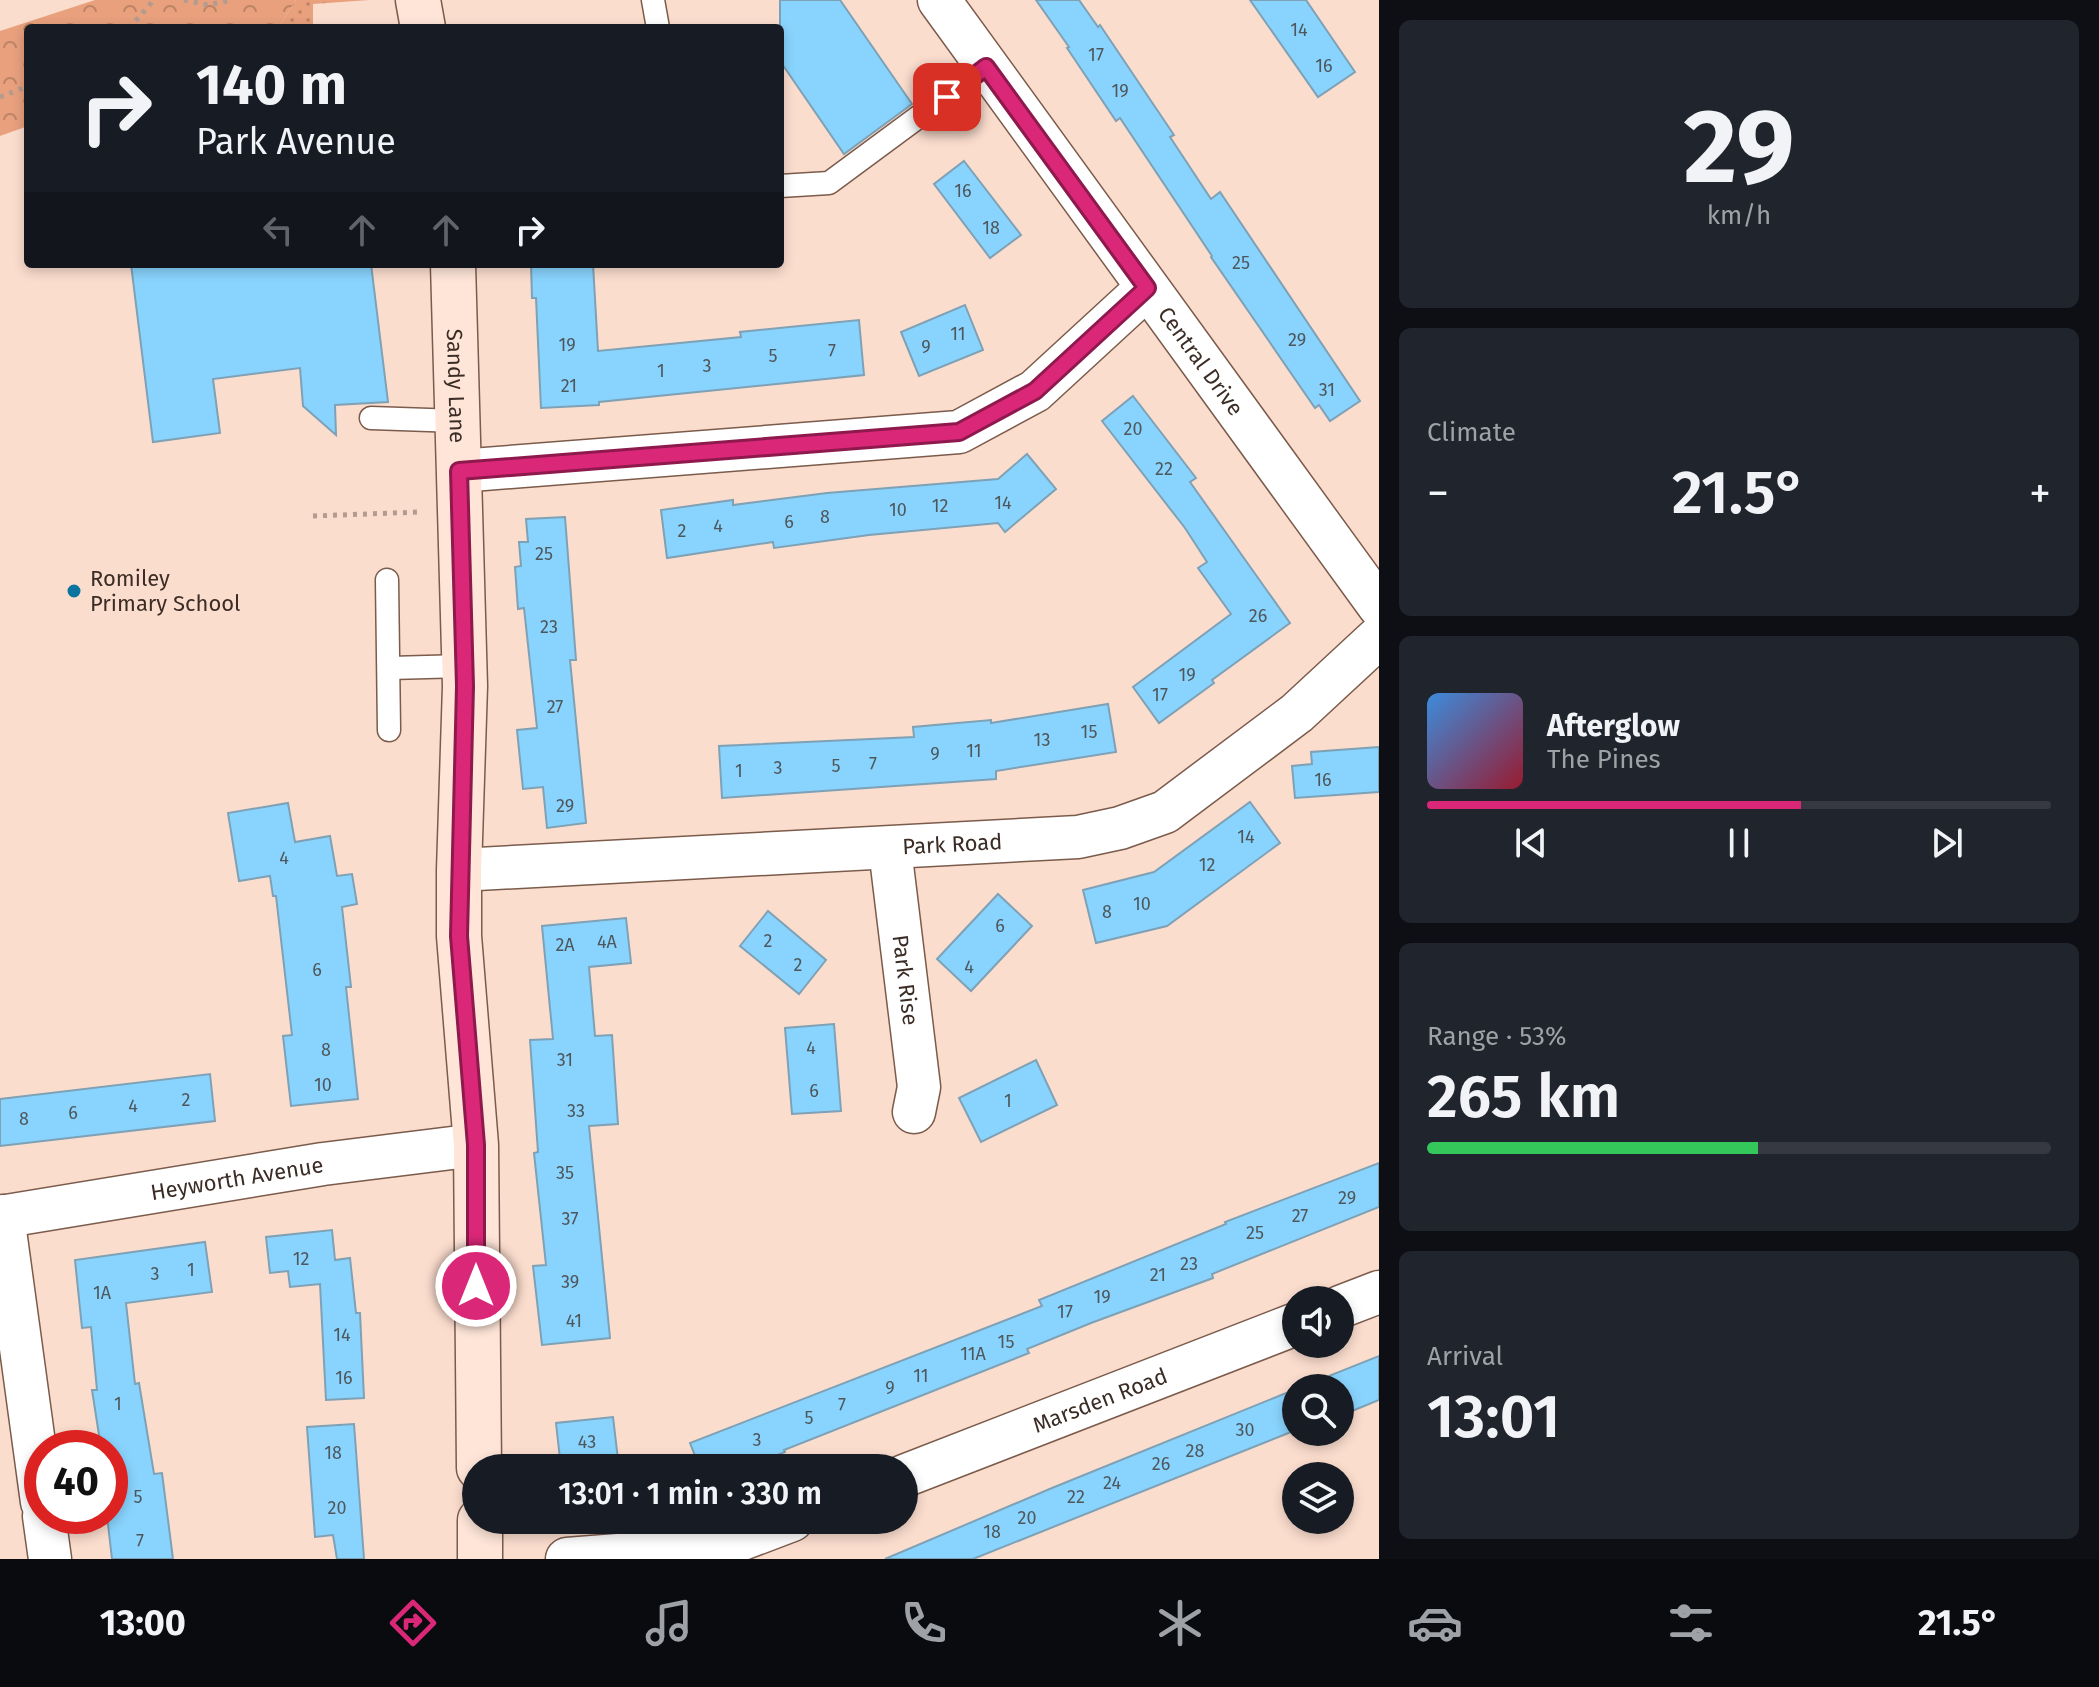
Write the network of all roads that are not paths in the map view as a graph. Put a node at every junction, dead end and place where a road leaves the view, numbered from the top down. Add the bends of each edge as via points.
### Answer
1 (418, 0) edge
2 (653, 0) edge
3 (939, 0) edge
4 (422, 24) edge
5 (657, 24) edge
6 (986, 67) junction
7 (784, 186) edge
8 (453, 268) edge
9 (1147, 288) junction
10 (371, 418) dead end
11 (458, 421) junction
12 (460, 491) junction
13 (387, 580) dead end
14 (1379, 606) edge
15 (1379, 637) edge
16 (464, 666) junction
17 (390, 668) junction
18 (389, 730) dead end
19 (890, 849) junction
20 (459, 870) junction
21 (914, 1112) dead end
22 (476, 1145) junction
23 (1, 1216) edge
24 (1379, 1292) edge
25 (1354, 1302) edge
26 (1282, 1329) edge
27 (32, 1430) edge
28 (479, 1454) edge
29 (918, 1471) edge
30 (47, 1534) edge
31 (480, 1534) edge
32 (755, 1534) edge
33 (50, 1559) edge
34 (480, 1559) edge
35 (567, 1559) edge

1 - 4 street
2 - 5 lane
3 - 6 street, Central Drive
6 - 7 lane via 829,183
6 - 9 street, Central Drive
8 - 11 street, Sandy Lane
9 - 12 street via 1035,391 959,432
9 - 14 street, Central Drive
10 - 11 lane
11 - 12 street, Sandy Lane
12 - 16 street, Sandy Lane
13 - 17 lane
15 - 19 street, Park Road via 1297,713 1165,812 1078,837
16 - 17 lane
16 - 20 street, Sandy Lane
17 - 18 lane
19 - 20 street, Park Road
19 - 21 street, Park Rise via 919,1087
20 - 22 street, Sandy Lane via 459,936
22 - 23 street, Heyworth Avenue
22 - 28 street, Sandy Lane
23 - 27 street
24 - 25 street
26 - 29 street, Marsden Road
30 - 33 street
31 - 34 street
32 - 35 street via 721,1547

